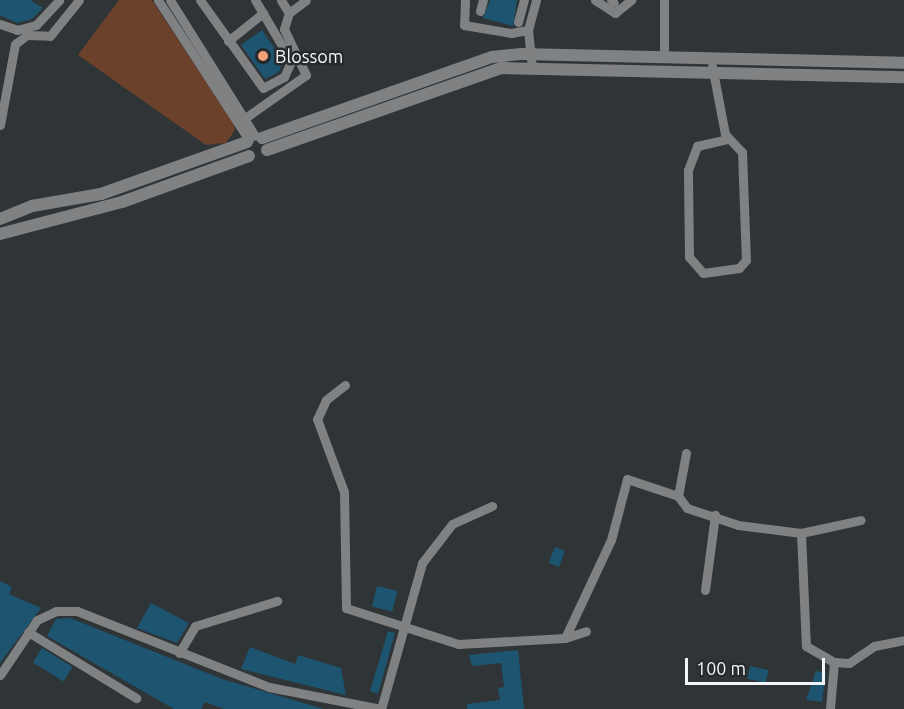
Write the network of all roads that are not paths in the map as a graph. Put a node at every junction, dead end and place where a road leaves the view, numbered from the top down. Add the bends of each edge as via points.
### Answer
1 (59, 0) edge
2 (79, 0) edge
3 (158, 0) edge
4 (170, 0) edge
5 (255, 0) edge
6 (281, 0) edge
7 (306, 0) edge
8 (465, 0) edge
9 (483, 0) edge
10 (524, 0) edge
11 (536, 0) edge
12 (595, 0) edge
13 (631, 0) edge
14 (664, 0) edge
15 (203, 1) edge
16 (480, 11) dead end
17 (263, 13) junction
18 (289, 13) junction
19 (518, 22) dead end
20 (0, 24) edge
21 (189, 28) junction
22 (528, 30) junction
23 (180, 34) junction
24 (18, 35) junction
25 (228, 41) junction
26 (531, 54) junction
27 (664, 57) junction
28 (711, 58) junction
29 (904, 63) edge
30 (532, 67) junction
31 (713, 72) junction
32 (904, 77) edge
33 (241, 121) junction
34 (0, 125) edge
35 (253, 139) junction
36 (728, 139) junction
37 (267, 150) junction
38 (249, 156) junction
39 (0, 219) edge
40 (0, 234) edge
41 (345, 385) dead end
42 (686, 453) dead end
43 (678, 496) junction
44 (492, 506) dead end
45 (715, 515) junction
46 (861, 520) dead end
47 (801, 533) junction
48 (705, 591) dead end
49 (277, 601) dead end
50 (404, 626) junction
51 (586, 631) dead end
52 (28, 632) junction
53 (565, 638) junction
54 (904, 640) edge
55 (179, 653) junction
56 (834, 662) junction
57 (0, 675) edge
58 (136, 698) dead end
59 (381, 709) edge
60 (830, 709) edge

1 - 24 street via 45,21
2 - 24 street via 50,36
3 - 23 street
4 - 21 street
5 - 17 street
6 - 18 street
7 - 18 street
8 - 22 street via 464,25 511,33
9 - 16 street
10 - 19 street
11 - 22 street
12 - 13 street via 615,13
14 - 27 street
15 - 25 street
17 - 25 street
17 - 25 street via 290,54 284,77 259,86
18 - 33 street via 284,29 306,75
20 - 24 street
21 - 23 street
21 - 33 street
22 - 26 street
23 - 33 street
24 - 34 street
26 - 27 street
26 - 30 street
26 - 35 street via 492,57
27 - 28 street
28 - 29 street
28 - 31 street
30 - 31 street
30 - 37 street via 501,68
31 - 32 street
31 - 36 street
33 - 35 street
35 - 37 street
35 - 38 street
35 - 39 street via 101,194 32,206
36 - 36 street via 742,152 746,260 739,268 703,273 689,257 688,170 697,146
37 - 38 street via 259,158
38 - 40 street via 122,202
41 - 50 street via 326,400 317,419 344,492 344,604
42 - 43 street
43 - 45 street via 687,508
43 - 53 street via 627,479 611,540
44 - 50 street via 452,524 422,563
45 - 47 street via 738,525
45 - 48 street
46 - 47 street
47 - 56 street via 806,646
49 - 55 street via 195,626
50 - 53 street via 458,644
50 - 59 street
51 - 53 street
52 - 55 street via 47,614 77,611
52 - 57 street
52 - 58 street
54 - 56 street via 874,646 849,663
55 - 59 street via 269,687
56 - 60 street

